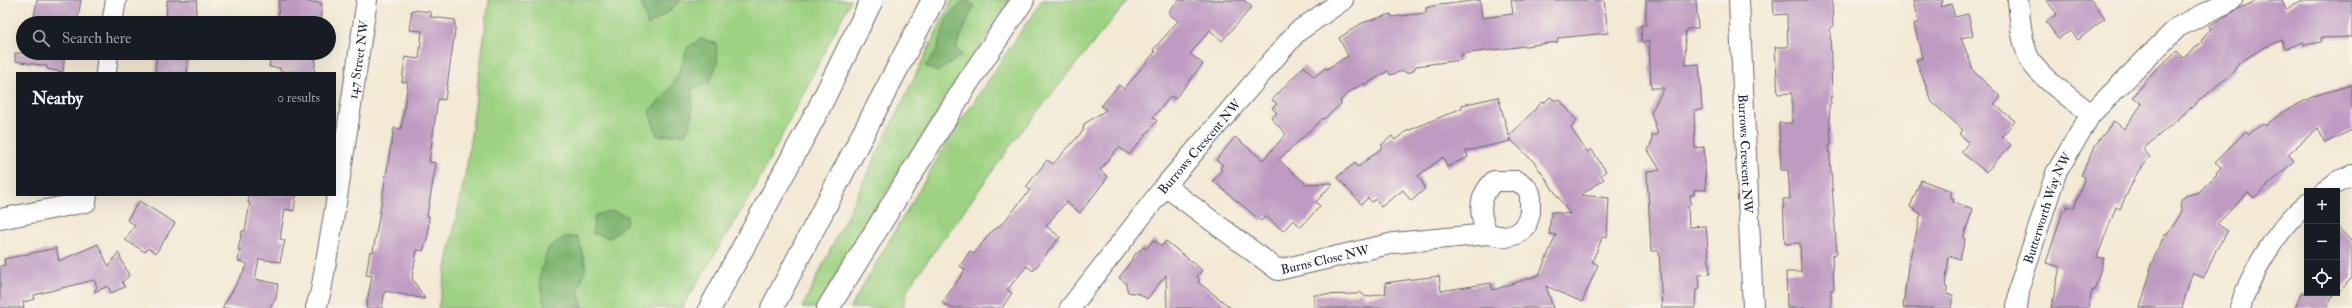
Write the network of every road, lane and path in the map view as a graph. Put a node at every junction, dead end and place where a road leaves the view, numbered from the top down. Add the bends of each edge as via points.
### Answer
1 (116, 0) edge
2 (367, 0) edge
3 (872, 0) edge
4 (933, 0) edge
5 (1023, 0) edge
6 (1343, 0) edge
7 (1739, 0) edge
8 (2018, 0) edge
9 (2232, 0) edge
10 (113, 16) edge
11 (107, 60) edge
12 (106, 72) edge
13 (2090, 114) junction
14 (2352, 175) edge
15 (1165, 186) junction
16 (2328, 188) edge
17 (87, 198) edge
18 (2304, 206) edge
19 (0, 219) edge
20 (1488, 234) dead end
21 (316, 308) edge
22 (710, 308) edge
23 (772, 308) edge
24 (828, 308) edge
25 (1070, 308) edge
26 (1753, 308) edge
27 (2017, 308) edge
28 (2240, 308) edge

1 - 10 street
2 - 21 street, 147 Street NW via 341,175
3 - 22 highway via 815,116
4 - 23 highway
5 - 24 highway via 968,82
6 - 15 street, Burrows Crescent NW via 1297,32
7 - 26 street, Burrows Crescent NW
8 - 13 street via 2029,58 2038,70
9 - 13 street, Butterworth Way NW via 2178,27
11 - 12 street
13 - 27 street, Butterworth Way NW via 2056,173 2020,285
14 - 16 street via 2338,180
15 - 20 street, Burns Close NW via 1278,270 1394,243
15 - 25 street, Burrows Crescent NW
17 - 19 street
18 - 28 street via 2264,255

